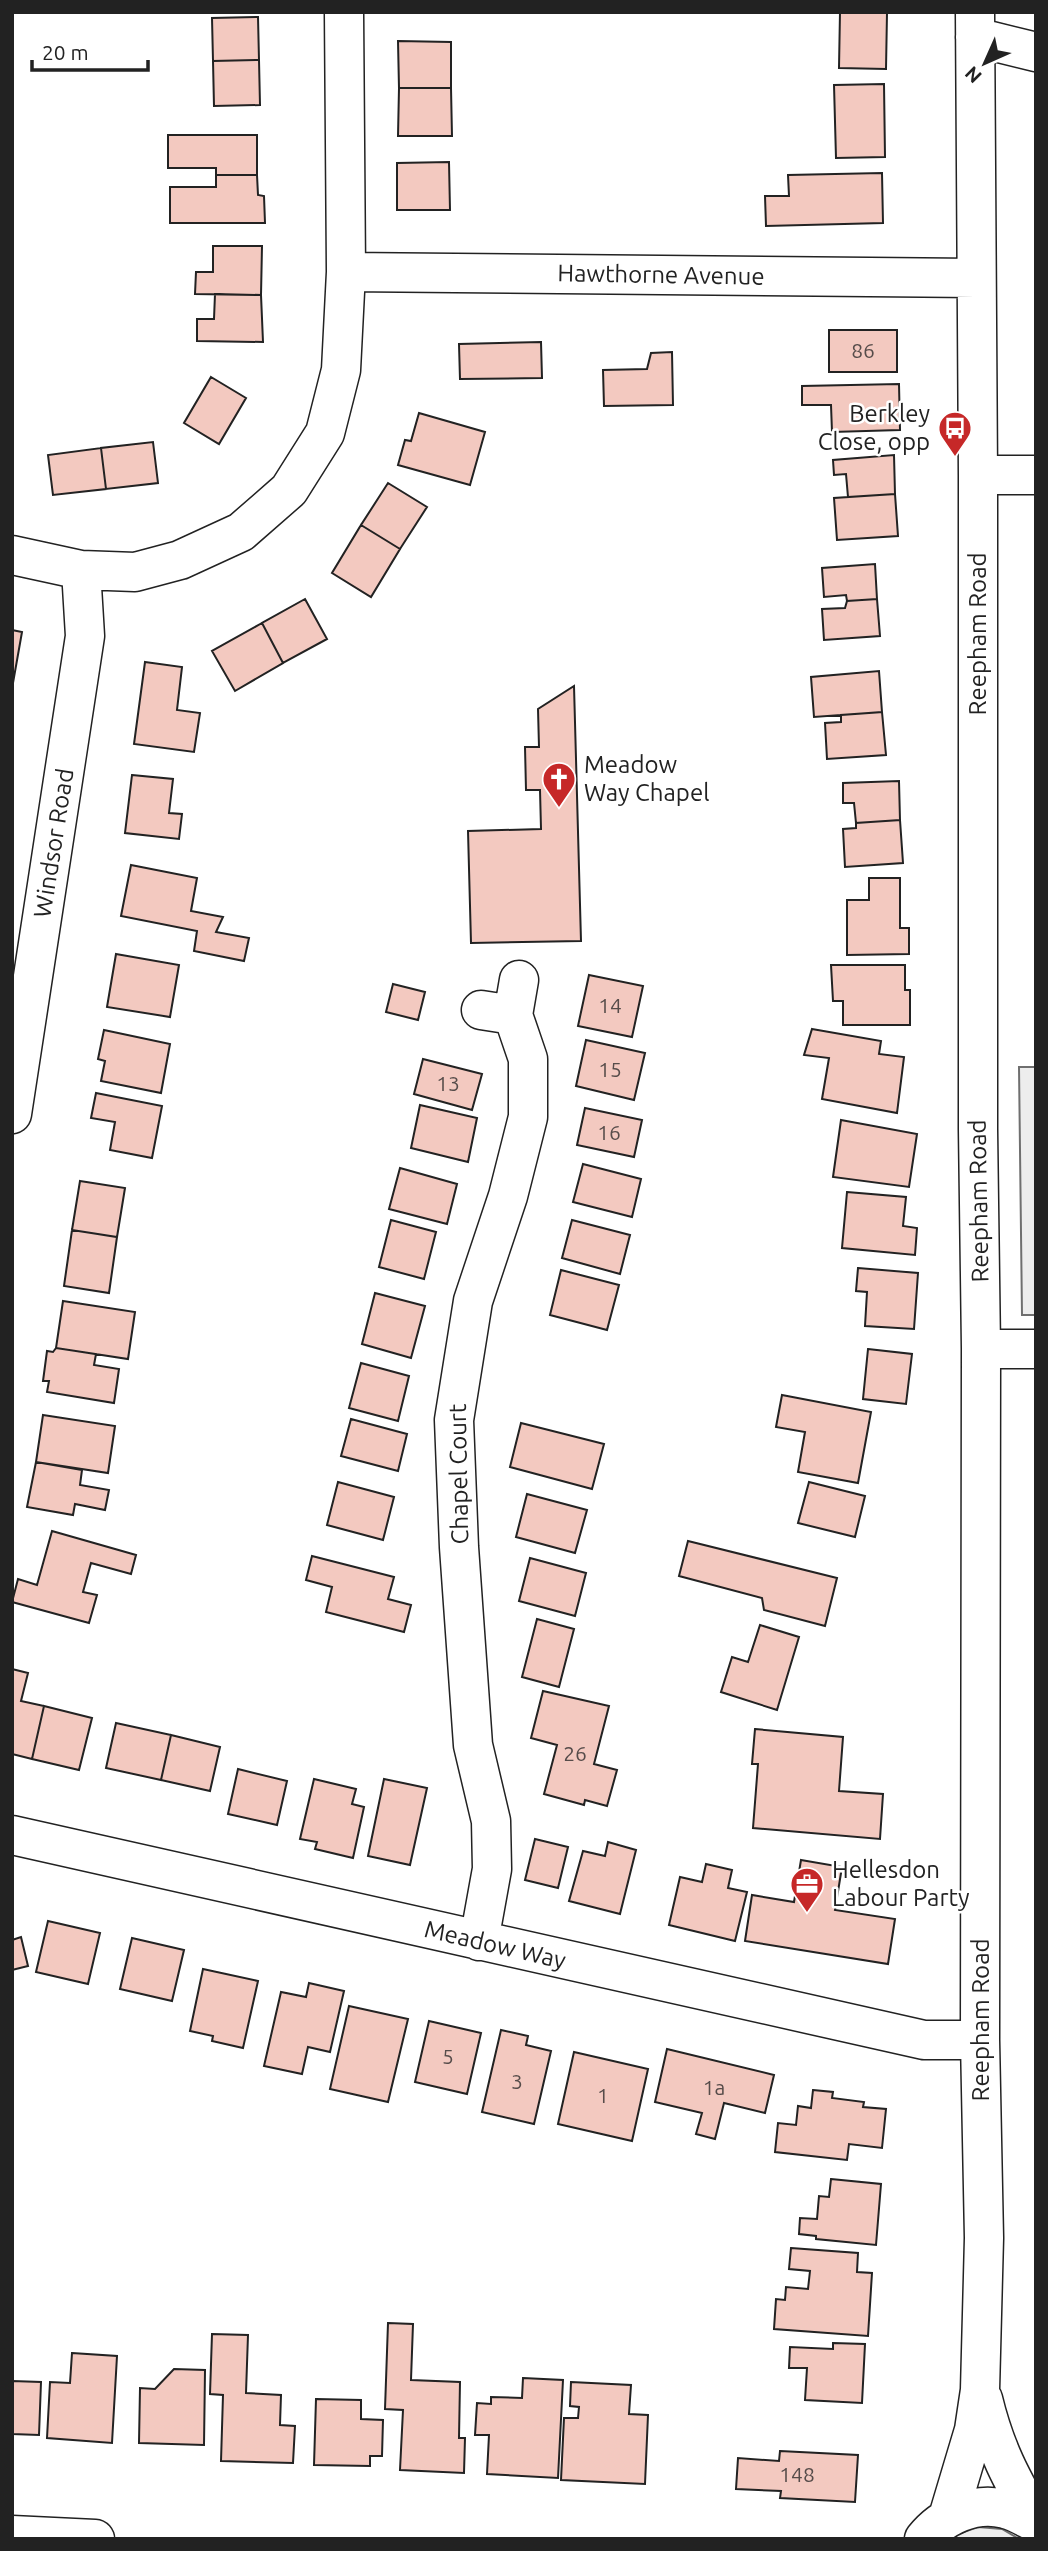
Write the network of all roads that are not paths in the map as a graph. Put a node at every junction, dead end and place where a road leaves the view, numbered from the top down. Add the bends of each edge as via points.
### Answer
1 (344, 12) edge
2 (975, 25) edge
3 (1036, 52) edge
4 (346, 272) junction
5 (975, 278) junction
6 (978, 475) junction
7 (1036, 475) edge
8 (12, 555) edge
9 (81, 570) junction
10 (504, 1002) dead end
11 (12, 1114) edge
12 (981, 1349) junction
13 (1036, 1349) edge
14 (12, 1835) edge
15 (479, 1941) junction
16 (980, 2040) junction
17 (980, 2390) junction
18 (1036, 2523) edge
19 (929, 2533) edge
20 (12, 2535) edge
21 (95, 2539) edge

1 - 4 street
2 - 3 street
2 - 5 street, Reepham Road
4 - 5 street, Hawthorne Avenue
4 - 9 street via 341,369 325,433 289,490 241,532 180,560 135,572
5 - 6 street, Reepham Road
6 - 7 street
6 - 12 street, Reepham Road
8 - 9 street
9 - 11 street, Windsor Road via 85,636
10 - 15 street, Chapel Court via 528,1059 528,1117 473,1301 454,1420 473,1745 491,1821 492,1869
12 - 13 street
12 - 16 street, Reepham Road
14 - 15 street, Meadow Way
15 - 16 street, Meadow Way via 924,2040
16 - 17 street, Reepham Road via 984,2238
17 - 18 street, Reepham Road via 1004,2467
17 - 19 street, Reepham Road via 974,2430
18 - 19 street, Reepham Road via 1004,2508 976,2508
20 - 21 street

